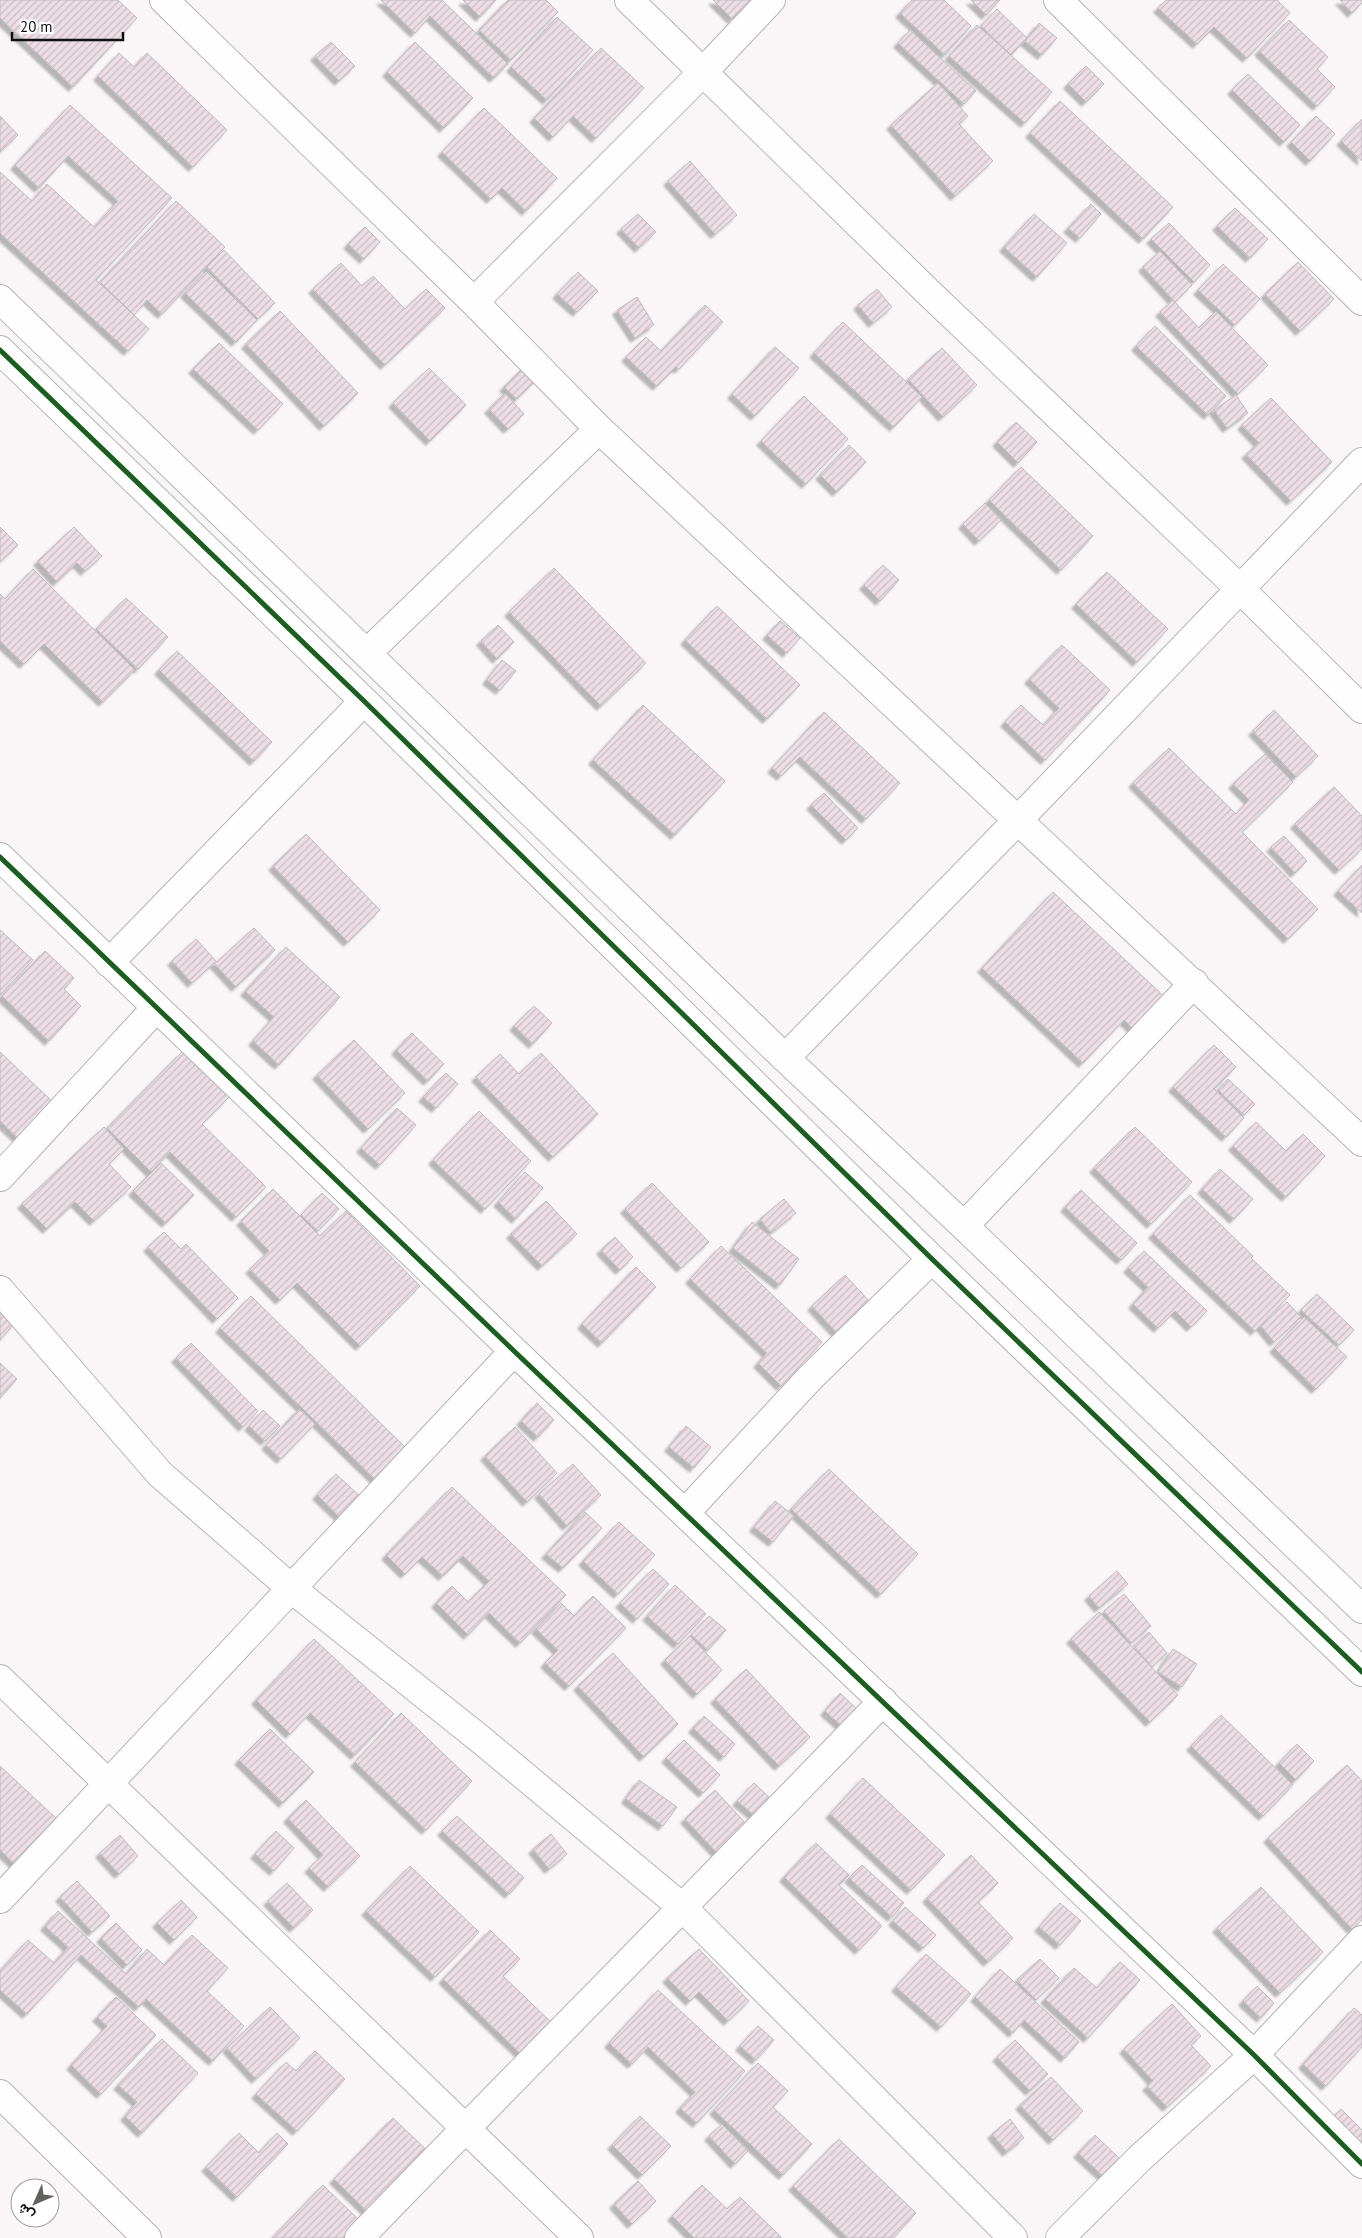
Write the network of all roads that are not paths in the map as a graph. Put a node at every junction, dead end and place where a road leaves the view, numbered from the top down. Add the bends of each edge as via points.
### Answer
1 (164, 0) edge
2 (629, 0) edge
3 (771, 0) edge
4 (1058, 0) edge
5 (703, 72) junction
6 (0, 299) edge
7 (1362, 301) edge
8 (474, 302) junction
9 (0, 350) edge
10 (599, 429) junction
11 (1362, 462) edge
12 (1240, 588) junction
13 (367, 653) junction
14 (364, 702) junction
15 (1362, 709) edge
16 (1019, 819) junction
17 (0, 857) edge
18 (110, 962) junction
19 (1194, 984) junction
20 (156, 1008) junction
21 (785, 1058) junction
22 (1362, 1142) edge
23 (0, 1177) edge
24 (964, 1226) junction
25 (932, 1259) junction
26 (0, 1290) edge
27 (514, 1351) junction
28 (685, 1513) junction
29 (292, 1589) junction
30 (1362, 1608) edge
31 (1362, 1672) edge
32 (0, 1679) edge
33 (883, 1701) junction
34 (109, 1785) junction
35 (0, 1899) edge
36 (683, 1908) junction
37 (1362, 1940) edge
38 (1254, 2055) junction
39 (0, 2094) edge
40 (464, 2129) junction
41 (1362, 2164) edge
42 (147, 2238) edge
43 (359, 2238) edge
44 (579, 2238) edge
45 (1013, 2238) edge
46 (1060, 2238) edge

1 - 8 street
2 - 5 street
3 - 5 street
4 - 7 street
5 - 8 street
5 - 12 street via 926,291
6 - 13 street
8 - 10 street
9 - 14 street
10 - 13 street
10 - 16 street
11 - 12 street
12 - 15 street
12 - 16 street
13 - 21 street
14 - 18 street
14 - 25 street
16 - 19 street
16 - 21 street
17 - 18 street
18 - 20 street
19 - 22 street
19 - 24 street
20 - 23 street
20 - 27 street
21 - 24 street
24 - 30 street
25 - 28 street via 810,1378
25 - 31 street
26 - 29 street via 160,1474
27 - 28 street
27 - 29 street
28 - 33 street
29 - 34 street
29 - 36 street via 480,1739
32 - 34 street
33 - 36 street
33 - 38 street
34 - 35 street
34 - 40 street
36 - 40 street
36 - 45 street
37 - 38 street
38 - 41 street
38 - 46 street via 1140,2158
39 - 42 street
40 - 43 street
40 - 44 street

